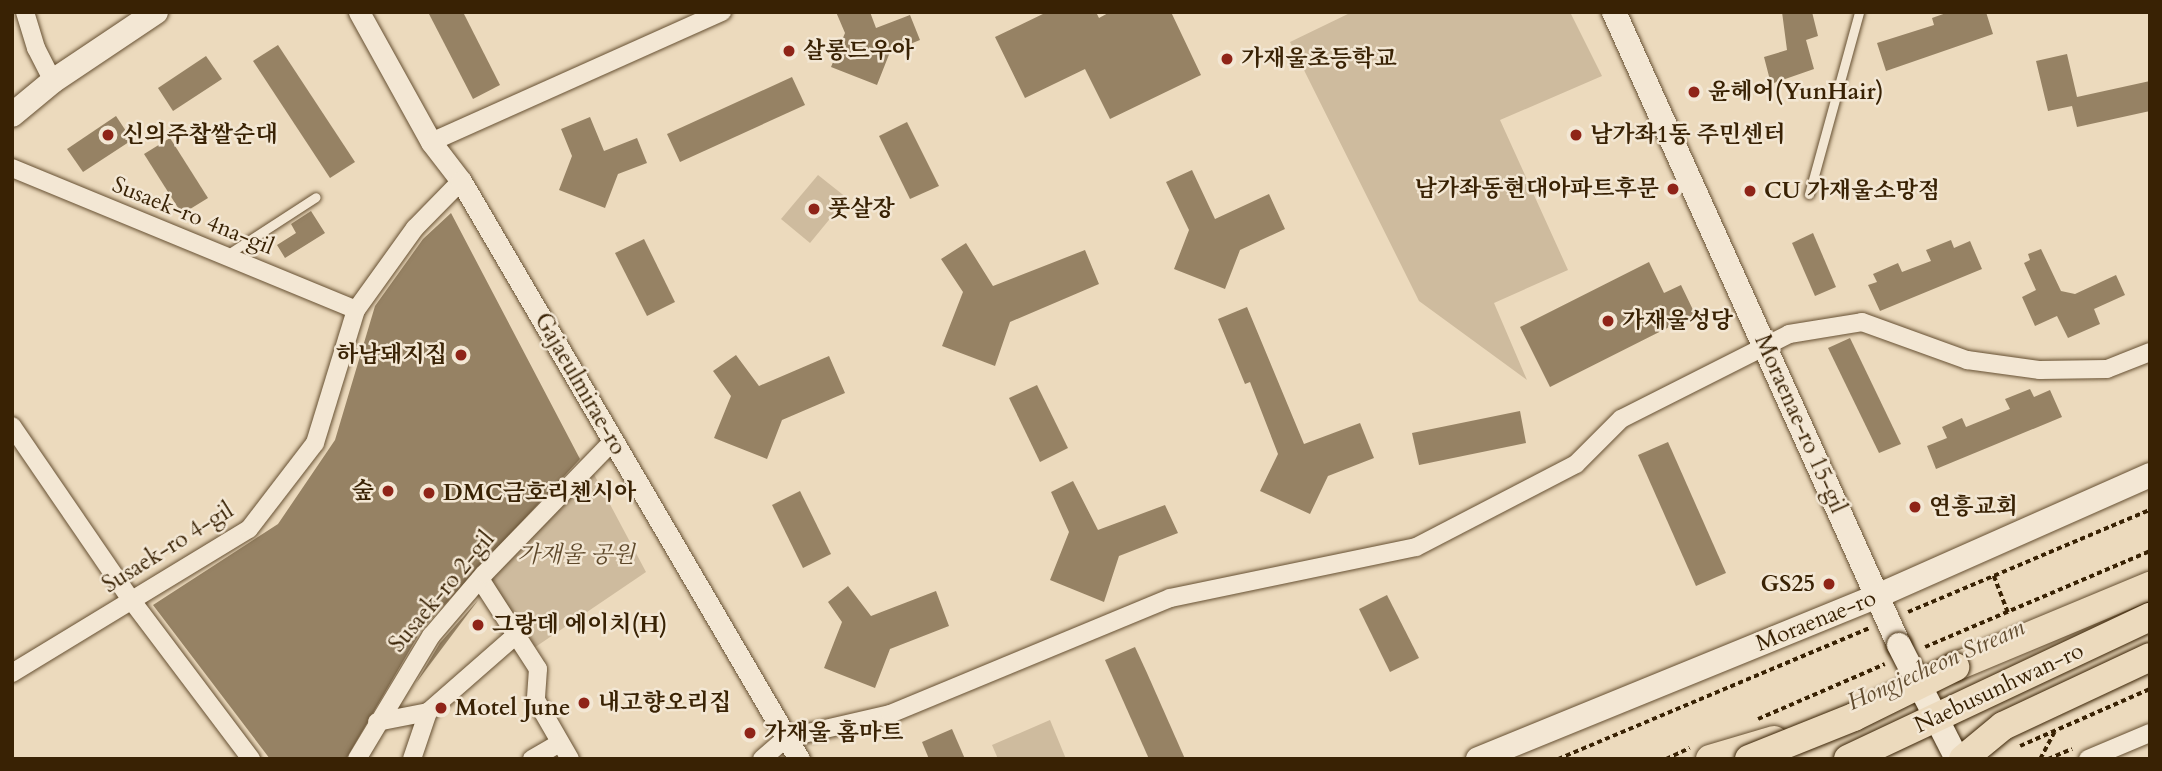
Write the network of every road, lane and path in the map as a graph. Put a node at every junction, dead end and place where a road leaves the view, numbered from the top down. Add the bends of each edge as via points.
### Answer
1 (25, 12) edge
2 (156, 12) edge
3 (359, 12) edge
4 (722, 12) edge
5 (1614, 12) edge
6 (1859, 12) edge
7 (53, 81) junction
8 (12, 115) edge
9 (431, 142) junction
10 (12, 168) edge
11 (461, 181) junction
12 (1809, 194) dead end
13 (316, 197) dead end
14 (225, 256) junction
15 (356, 310) junction
16 (1766, 346) junction
17 (2150, 352) edge
18 (12, 426) edge
19 (613, 441) junction
20 (2150, 475) edge
21 (2150, 510) edge
22 (1994, 576) junction
23 (480, 579) junction
24 (2150, 586) edge
25 (1875, 597) junction
26 (132, 601) junction
27 (2008, 611) dead end
28 (2150, 617) edge
29 (1887, 621) junction
30 (516, 635) junction
31 (2150, 657) edge
32 (12, 673) edge
33 (428, 712) junction
34 (1854, 717) junction
35 (377, 722) junction
36 (2054, 731) dead end
37 (2150, 733) edge
38 (786, 738) junction
39 (561, 743) junction
40 (251, 759) edge
41 (357, 759) edge
42 (412, 759) edge
43 (533, 759) edge
44 (570, 759) edge
45 (762, 759) edge
46 (799, 759) edge
47 (1478, 759) edge
48 (1558, 759) edge
49 (1710, 759) edge
50 (1749, 759) edge
51 (1848, 759) edge
52 (1957, 759) edge
53 (1963, 759) edge
54 (2040, 759) edge
55 (2088, 759) edge

1 - 7 street
2 - 7 main road
3 - 9 street, Gajaeulmirae-ro
4 - 9 street
5 - 16 main road, Moraenae-ro 15-gil
6 - 12 lane
7 - 8 main road
9 - 11 street, Gajaeulmirae-ro
10 - 14 street, Susaek-ro 4na-gil
11 - 15 street, Susaek-ro 4-gil via 377,274
11 - 19 street, Gajaeulmirae-ro
13 - 14 lane
14 - 15 street, Susaek-ro 4na-gil
15 - 26 street, Susaek-ro 4-gil via 315,443 249,529
16 - 17 street via 1819,326 1862,322 1968,360 2005,368 2107,369
16 - 25 main road, Moraenae-ro 15-gil
16 - 38 street via 1621,419 1576,464 1416,547 1170,598 890,714
18 - 26 street
19 - 23 street, Susaek-ro 2-gil
19 - 38 street, Gajaeulmirae-ro
20 - 25 main road, Moraenae-ro
21 - 22 path
22 - 27 path
22 - 29 path
23 - 30 street
23 - 35 street, Susaek-ro 2-gil via 432,636
24 - 34 highway, Naebusunhwan-ro, bridge via 1955,667
25 - 29 main road, Moraenae-ro 15-gil
25 - 47 main road, Moraenae-ro
26 - 32 street, Susaek-ro 4-gil
26 - 40 street
28 - 51 highway, Naebusunhwan-ro, bridge
29 - 48 path
29 - 52 main road, Moraenae-ro 15-gil, bridge
30 - 33 street
30 - 39 street via 538,669 536,700
31 - 53 highway, bridge via 2003,726
33 - 35 street
33 - 42 street
34 - 49 highway, bridge
34 - 50 highway, Naebusunhwan-ro, bridge
35 - 41 street, Susaek-ro 2-gil
36 - 54 path
37 - 55 street
38 - 45 street
38 - 46 street, Gajaeulmirae-ro
39 - 43 street
39 - 44 street

